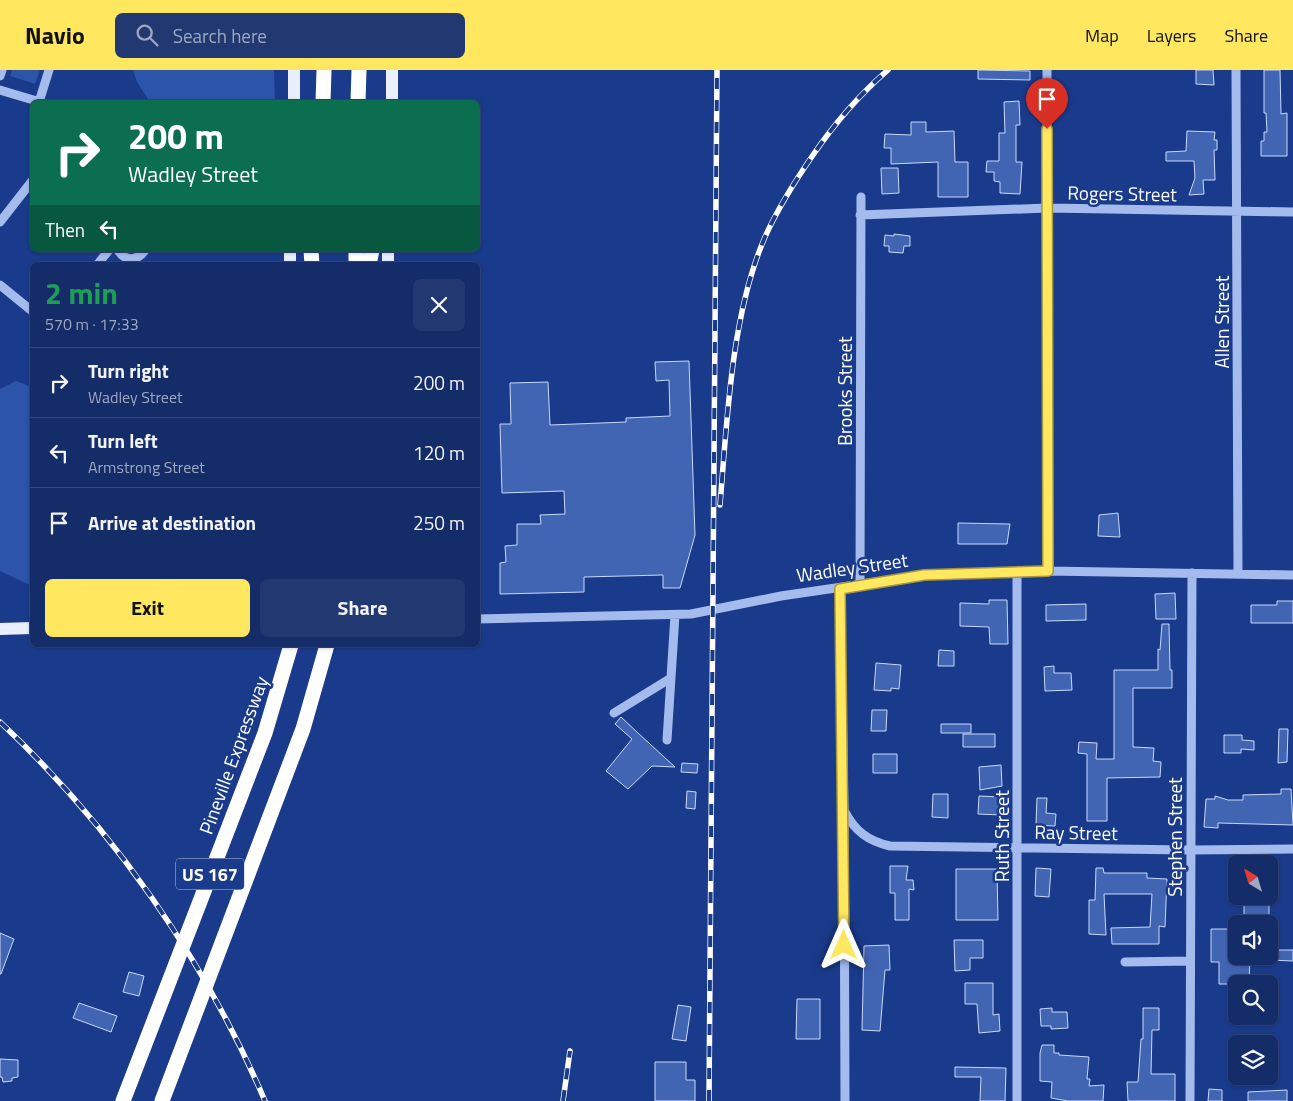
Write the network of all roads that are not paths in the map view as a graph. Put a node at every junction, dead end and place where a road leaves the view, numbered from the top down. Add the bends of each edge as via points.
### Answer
1 (2, 70) edge
2 (50, 70) edge
3 (294, 70) edge
4 (324, 70) edge
5 (359, 70) edge
6 (392, 70) edge
7 (1047, 70) edge
8 (1236, 70) edge
9 (0, 76) edge
10 (0, 90) edge
11 (33, 100) edge
12 (41, 100) edge
13 (294, 100) edge
14 (323, 100) edge
15 (358, 100) edge
16 (392, 100) edge
17 (30, 184) edge
18 (861, 197) dead end
19 (1048, 208) junction
20 (1237, 212) junction
21 (1293, 212) edge
22 (860, 215) junction
23 (0, 222) edge
24 (107, 252) edge
25 (120, 252) edge
26 (144, 252) edge
27 (99, 262) edge
28 (0, 285) edge
29 (30, 309) edge
30 (1048, 571) junction
31 (1017, 572) junction
32 (1192, 573) junction
33 (1238, 574) junction
34 (1293, 575) edge
35 (860, 586) junction
36 (840, 589) junction
37 (675, 615) junction
38 (480, 620) edge
39 (30, 628) edge
40 (0, 629) edge
41 (290, 647) edge
42 (326, 647) edge
43 (671, 678) junction
44 (614, 713) dead end
45 (667, 740) dead end
46 (844, 809) junction
47 (1017, 848) junction
48 (1293, 849) edge
49 (1190, 850) junction
50 (1190, 961) junction
51 (1125, 962) dead end
52 (123, 1101) edge
53 (162, 1101) edge
54 (845, 1101) edge
55 (1017, 1101) edge
56 (1190, 1101) edge

1 - 9 street
2 - 12 street
3 - 13 main road
4 - 14 highway
5 - 15 highway
6 - 16 main road
7 - 19 street
8 - 20 street, Allen Street
10 - 11 street
17 - 23 street
18 - 22 street, Brooks Street
19 - 20 street, Rogers Street
19 - 22 street, Rogers Street
19 - 30 street
20 - 21 street, Rogers Street
20 - 33 street, Allen Street
22 - 35 street, Brooks Street
24 - 27 street
25 - 26 street via 134,259
28 - 29 street
30 - 31 street, Wadley Street
30 - 32 street, Wadley Street
31 - 35 street, Wadley Street via 924,575
31 - 47 street, Ruth Street
32 - 33 street, Wadley Street
32 - 49 street, Stephen Street
33 - 34 street, Wadley Street
35 - 36 street, Wadley Street
36 - 37 street, Wadley Street
36 - 46 street
37 - 38 street, Wadley Street
37 - 43 street
39 - 40 main road
41 - 52 highway, Pineville Expressway / US 167, bridge via 265,733
42 - 53 highway, US 167, bridge via 303,729
43 - 44 street
43 - 45 street
46 - 47 street, Ray Street via 859,832 890,846
46 - 54 street
47 - 49 street, Ray Street
47 - 55 street, Ruth Street
48 - 49 street, Ray Street
49 - 50 street, Stephen Street
50 - 51 street
50 - 56 street, Stephen Street

